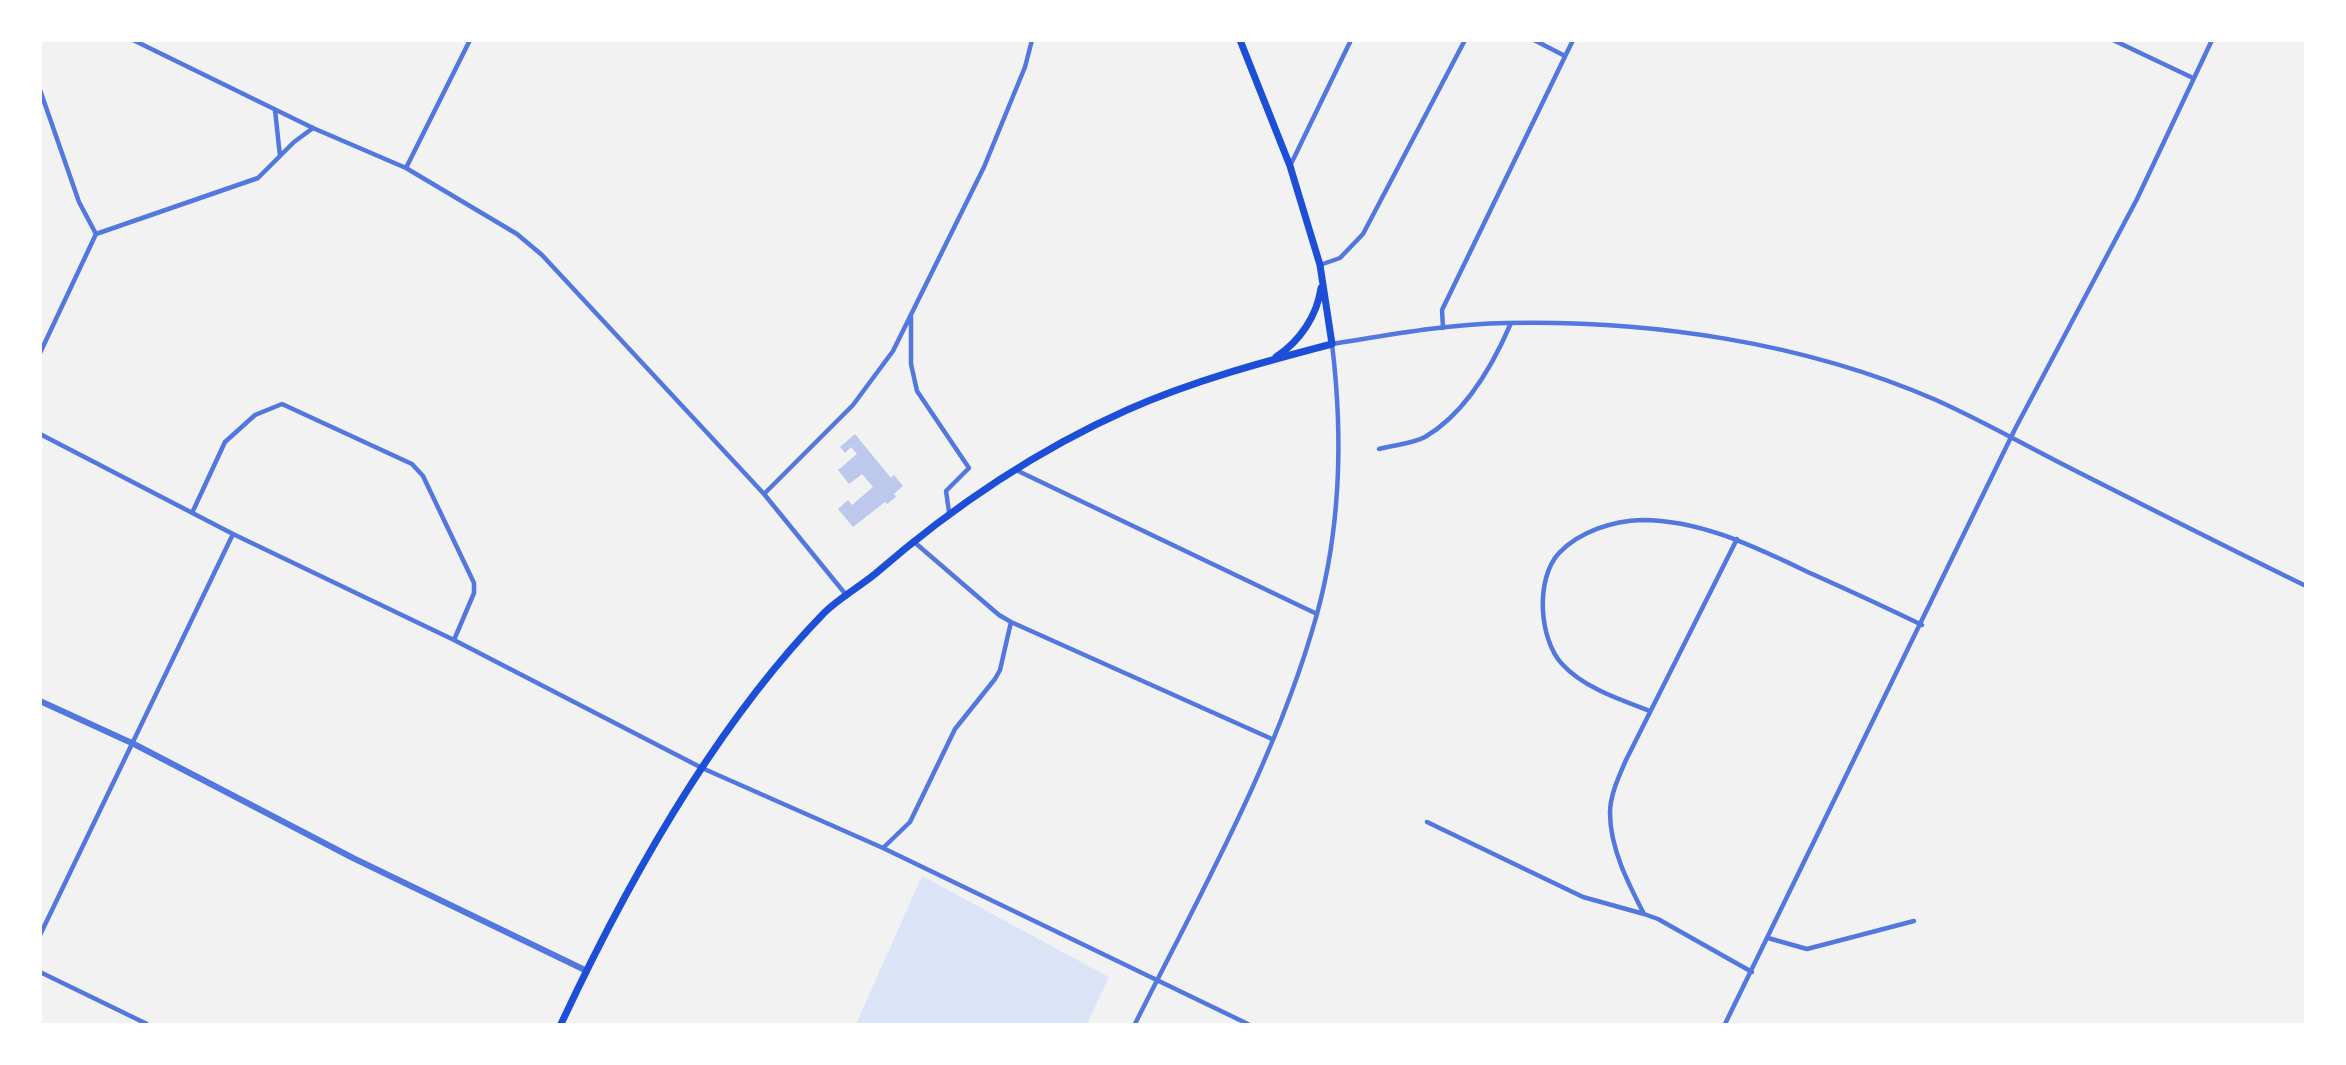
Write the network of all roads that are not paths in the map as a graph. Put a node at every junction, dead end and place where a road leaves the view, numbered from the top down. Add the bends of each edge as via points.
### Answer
1 (132, 40) edge
2 (470, 40) edge
3 (1032, 40) edge
4 (1240, 40) edge
5 (1351, 40) edge
6 (1465, 40) edge
7 (1534, 40) edge
8 (1573, 40) edge
9 (2113, 40) edge
10 (2212, 40) edge
11 (1565, 56) junction
12 (2193, 78) junction
13 (40, 90) edge
14 (275, 110) junction
15 (314, 128) junction
16 (280, 156) junction
17 (1290, 166) junction
18 (406, 168) junction
19 (96, 234) junction
20 (1321, 269) junction
21 (911, 315) junction
22 (1511, 323) junction
23 (1443, 328) junction
24 (1332, 344) junction
25 (40, 352) edge
26 (1272, 360) junction
27 (40, 434) edge
28 (2011, 438) junction
29 (1379, 449) dead end
30 (1016, 470) junction
31 (764, 494) junction
32 (949, 512) junction
33 (192, 513) junction
34 (233, 534) junction
35 (1737, 539) junction
36 (913, 541) junction
37 (2306, 586) edge
38 (848, 597) junction
39 (1317, 614) junction
40 (1011, 622) junction
41 (1922, 625) junction
42 (454, 640) junction
43 (40, 701) edge
44 (1650, 711) junction
45 (1272, 739) junction
46 (134, 744) junction
47 (702, 768) junction
48 (1427, 822) dead end
49 (883, 848) junction
50 (1644, 914) junction
51 (1914, 921) dead end
52 (40, 935) edge
53 (1768, 938) junction
54 (588, 971) junction
55 (40, 972) edge
56 (1752, 972) junction
57 (1156, 981) junction
58 (147, 1024) edge
59 (561, 1024) edge
60 (1135, 1024) edge
61 (1248, 1024) edge
62 (1725, 1024) edge

1 - 14 street
2 - 18 street
3 - 21 street via 984,167
4 - 17 main road
5 - 17 street
6 - 20 street via 1363,234 1340,258
7 - 11 street
8 - 11 street
9 - 12 street
10 - 12 street
11 - 23 street via 1442,310
12 - 28 street via 2137,199
13 - 19 street via 79,202
14 - 15 street
14 - 16 street
15 - 16 street
15 - 18 street
16 - 19 street via 258,178
17 - 20 main road
18 - 31 street via 518,234 542,255
19 - 25 street
20 - 24 main road
20 - 26 main road via 1320,299 1309,323
21 - 31 street via 868,390
21 - 32 street via 911,364 917,391 969,468 946,491
22 - 23 street
22 - 28 street via 1583,323 1664,330 1798,355 1936,400
22 - 29 street via 1501,349 1465,404 1424,437
23 - 24 street
24 - 26 main road
24 - 39 street via 1340,449 1332,536
26 - 30 main road via 1185,387 1128,410
27 - 33 street
28 - 37 street
28 - 41 street
30 - 32 main road
30 - 39 street
31 - 38 street
32 - 36 main road
33 - 34 street
33 - 42 street via 225,442 255,415 282,404 412,464 423,476 474,583 474,593
34 - 42 street
34 - 46 street
35 - 41 street
35 - 44 street
35 - 44 street via 1678,524 1624,522 1581,536 1558,554 1548,575 1543,603 1544,626 1551,647 1562,664 1586,682
36 - 38 main road
36 - 40 street
38 - 47 main road via 827,611 793,648
39 - 45 street
40 - 45 street
40 - 49 street via 995,679 955,729 910,822
41 - 53 street
42 - 47 street
43 - 46 street
44 - 50 street via 1616,785 1610,811 1614,843
45 - 57 street
46 - 52 street
46 - 54 street via 353,858
47 - 49 street
47 - 54 main road via 637,877
48 - 50 street via 1583,897
49 - 57 street
50 - 56 street
51 - 53 street via 1807,949
53 - 56 street
54 - 59 main road
55 - 58 street
56 - 62 street
57 - 60 street
57 - 61 street

